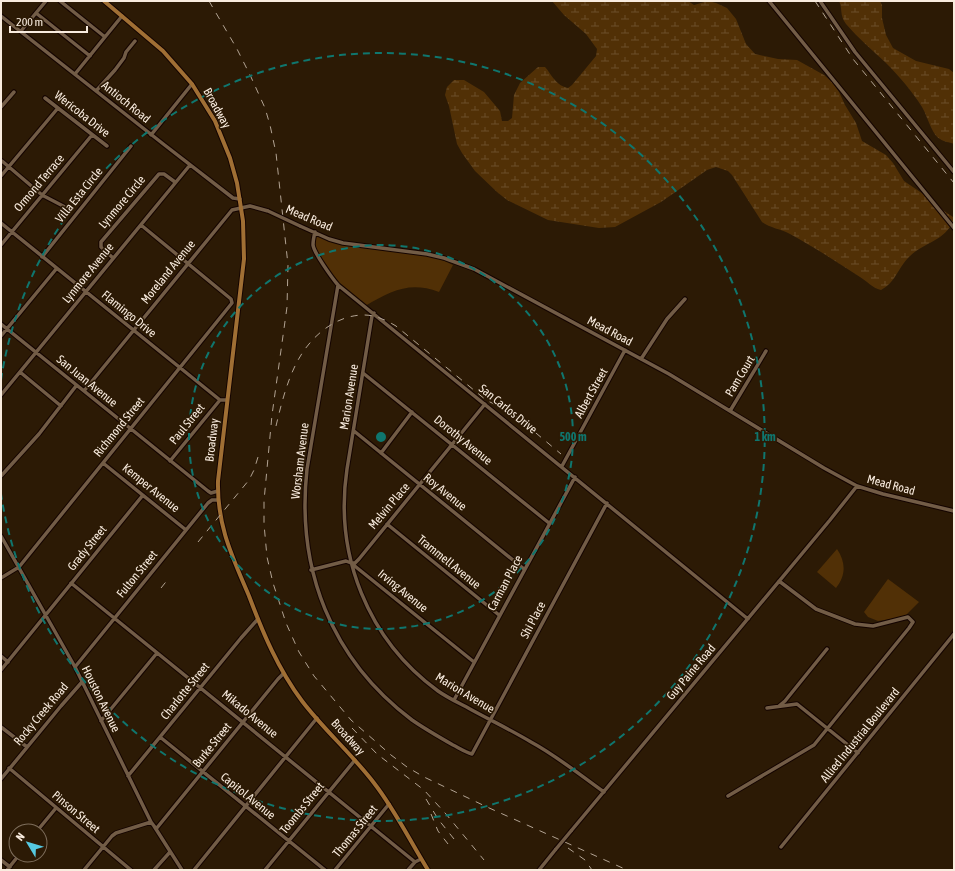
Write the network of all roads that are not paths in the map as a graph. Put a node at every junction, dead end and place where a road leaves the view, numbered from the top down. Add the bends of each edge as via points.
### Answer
1 (46, 1) edge
2 (60, 1) edge
3 (104, 1) edge
4 (769, 1) edge
5 (820, 1) edge
6 (36, 13) junction
7 (1, 16) edge
8 (122, 16) junction
9 (21, 31) junction
10 (105, 37) junction
11 (135, 41) dead end
12 (90, 56) junction
13 (75, 74) junction
14 (192, 84) junction
15 (96, 91) junction
16 (14, 92) dead end
17 (45, 98) dead end
18 (1, 108) edge
19 (58, 108) junction
20 (151, 134) junction
21 (92, 135) junction
22 (106, 146) dead end
23 (131, 146) dead end
24 (2, 161) edge
25 (190, 165) junction
26 (8, 167) junction
27 (954, 172) edge
28 (1, 176) edge
29 (175, 182) junction
30 (42, 194) junction
31 (240, 199) junction
32 (65, 207) dead end
33 (242, 208) junction
34 (1, 223) edge
35 (141, 225) junction
36 (954, 228) edge
37 (12, 232) junction
38 (315, 232) junction
39 (1, 245) edge
40 (42, 256) junction
41 (113, 258) junction
42 (188, 263) junction
43 (57, 268) junction
44 (338, 284) junction
45 (86, 292) junction
46 (685, 299) dead end
47 (231, 306) junction
48 (238, 308) junction
49 (374, 313) junction
50 (1, 324) edge
51 (7, 329) junction
52 (133, 330) junction
53 (1, 336) edge
54 (625, 350) junction
55 (766, 351) dead end
56 (36, 353) junction
57 (642, 359) junction
58 (180, 368) junction
59 (20, 372) junction
60 (363, 373) junction
61 (76, 386) junction
62 (84, 391) junction
63 (1, 395) edge
64 (220, 400) junction
65 (227, 400) junction
66 (485, 404) junction
67 (61, 406) junction
68 (730, 411) junction
69 (412, 412) junction
70 (130, 429) junction
71 (354, 431) junction
72 (452, 444) junction
73 (381, 453) junction
74 (170, 461) junction
75 (103, 462) junction
76 (562, 466) junction
77 (1, 476) edge
78 (575, 477) junction
79 (420, 484) junction
80 (857, 486) junction
81 (218, 491) junction
82 (143, 495) junction
83 (218, 500) junction
84 (607, 503) junction
85 (954, 511) edge
86 (549, 523) junction
87 (387, 524) junction
88 (186, 530) junction
89 (1, 536) edge
90 (351, 563) junction
91 (19, 567) junction
92 (524, 569) junction
93 (311, 570) junction
94 (1, 578) edge
95 (779, 581) junction
96 (71, 583) junction
97 (46, 615) junction
98 (499, 615) junction
99 (115, 618) junction
100 (258, 619) junction
101 (748, 619) junction
102 (954, 634) edge
103 (827, 649) dead end
104 (157, 653) junction
105 (1, 656) edge
106 (8, 662) junction
107 (474, 662) junction
108 (74, 666) junction
109 (1, 670) edge
110 (283, 674) junction
111 (82, 682) junction
112 (200, 687) junction
113 (454, 700) junction
114 (778, 707) junction
115 (767, 708) dead end
116 (317, 718) junction
117 (491, 720) junction
118 (101, 721) junction
119 (243, 722) junction
120 (1, 727) edge
121 (828, 729) junction
122 (160, 737) junction
123 (27, 747) junction
124 (476, 747) joint
125 (858, 753) junction
126 (286, 757) junction
127 (355, 760) junction
128 (9, 768) junction
129 (202, 772) junction
130 (128, 776) junction
131 (1, 779) edge
132 (329, 791) junction
133 (604, 792) junction
134 (728, 796) dead end
135 (389, 804) junction
136 (246, 806) junction
137 (56, 808) junction
138 (151, 822) junction
139 (44, 823) edge
140 (372, 825) junction
141 (156, 829) junction
142 (289, 841) junction
143 (102, 847) junction
144 (781, 847) dead end
145 (170, 852) junction
146 (421, 859) junction
147 (1, 860) edge
148 (415, 862) junction
149 (8, 868) edge
150 (84, 870) edge
151 (131, 870) edge
152 (154, 870) edge
153 (182, 870) edge
154 (194, 870) edge
155 (265, 870) edge
156 (325, 870) edge
157 (335, 870) edge
158 (408, 870) edge
159 (428, 870) edge
160 (539, 870) edge

1 - 6 street
2 - 10 street
3 - 8 main road, Broadway
4 - 36 street
5 - 27 street via 855,52
6 - 9 street
6 - 12 street
7 - 9 street, Antioch Road
8 - 10 street
8 - 14 main road, Broadway via 163,51
9 - 13 street, Antioch Road
10 - 12 street
11 - 15 street via 115,70
12 - 13 street
13 - 15 street, Antioch Road
14 - 20 street
14 - 31 main road, Broadway via 223,140 235,174
15 - 20 street, Antioch Road
16 - 18 street
17 - 19 street, Wericoba Drive
19 - 21 street, Wericoba Drive
19 - 26 street
20 - 25 street, Antioch Road
21 - 22 street, Wericoba Drive
21 - 30 street, Ormond Terrace
23 - 40 street, Villa Esta Circle
24 - 26 street
25 - 29 street, Lynmore Avenue
25 - 31 street, Antioch Road via 233,198
26 - 28 street
26 - 30 street
29 - 35 street, Lynmore Avenue
29 - 41 street, Lynmore Circle via 164,174 159,174 101,242 101,247
30 - 32 street
30 - 37 street, Ormond Terrace
31 - 33 main road, Broadway
33 - 38 street, Mead Road, bridge via 250,206 268,211
33 - 42 street, Moreland Avenue via 232,210
33 - 48 main road, Broadway via 244,259
34 - 37 street, Flamingo Drive
35 - 41 street, Lynmore Avenue
35 - 42 street
37 - 39 street, Ormond Terrace
37 - 40 street, Flamingo Drive
38 - 44 street, San Carlos Drive via 314,247
38 - 54 street, Mead Road via 343,243 427,254 462,264
40 - 43 street, Flamingo Drive
41 - 45 street, Lynmore Avenue
42 - 47 street via 232,299
42 - 52 street, Moreland Avenue
43 - 45 street, Flamingo Drive
43 - 51 street
44 - 49 street, San Carlos Drive
44 - 93 street, Worsham Avenue via 304,490 304,521
45 - 52 street, Flamingo Drive
45 - 56 street, Lynmore Avenue
46 - 57 street via 667,319
47 - 48 street
47 - 58 street, Richmond Street
48 - 65 main road, Broadway
49 - 60 street, Marion Avenue
49 - 66 street, San Carlos Drive
50 - 51 street, San Juan Avenue
51 - 53 street
51 - 56 street, San Juan Avenue
52 - 58 street, Flamingo Drive
52 - 62 street, Moreland Avenue
54 - 57 street, Mead Road
54 - 76 street, Albert Street
55 - 68 street, Pam Court
56 - 59 street, Lynmore Avenue
56 - 61 street, San Juan Avenue
57 - 68 street, Mead Road
58 - 64 street, Flamingo Drive
58 - 70 street, Richmond Street
59 - 63 street, Lynmore Avenue
59 - 67 street
60 - 69 street, Dorothy Avenue
60 - 71 street, Marion Avenue
61 - 62 street, San Juan Avenue
61 - 67 street
62 - 70 street, San Juan Avenue
64 - 65 street
64 - 74 street, Paul Street
65 - 81 main road, Broadway
66 - 72 street, Melvin Place
66 - 76 street, San Carlos Drive
67 - 77 street
68 - 80 street, Mead Road
69 - 72 street, Dorothy Avenue
69 - 73 street
70 - 74 street, San Juan Avenue
70 - 75 street, Richmond Street
71 - 73 street, Roy Avenue
71 - 90 street, Marion Avenue via 344,503 345,534
72 - 79 street, Melvin Place
72 - 86 street, Dorothy Avenue
73 - 79 street, Roy Avenue
74 - 81 street, San Juan Avenue via 210,492
75 - 82 street, Kemper Avenue
75 - 91 street, Richmond Street
76 - 78 street, San Carlos Drive
78 - 84 street, San Carlos Drive
78 - 86 street, Carman Place
79 - 87 street, Melvin Place
79 - 92 street, Roy Avenue
80 - 85 street, Mead Road
80 - 95 street, Guy Paine Road
81 - 83 main road, Broadway
82 - 88 street, Kemper Avenue
82 - 96 street, Grady Street
83 - 88 street, Fulton Street via 210,501
83 - 100 main road, Broadway via 226,541
84 - 101 street, San Carlos Drive
84 - 117 street, Shi Place
86 - 92 street, Carman Place
87 - 90 street, Melvin Place via 355,563
87 - 98 street, Trammell Avenue
88 - 99 street, Fulton Street
89 - 91 street, Houston Avenue
90 - 93 street via 346,561
90 - 107 street, Irving Avenue
90 - 113 street, Marion Avenue via 364,600 392,645 425,680
91 - 94 street, Richmond Street
91 - 97 street, Houston Avenue
92 - 98 street, Carman Place
93 - 124 street, Worsham Avenue via 331,624 346,651 373,685 393,705 432,733 472,754
95 - 101 street, Guy Paine Road
95 - 121 street via 816,609 855,624 873,626 908,617 913,622
96 - 97 street, Grady Street
96 - 99 street, Mikado Avenue
97 - 106 street, Grady Street
97 - 108 street, Houston Avenue
98 - 107 street, Carman Place
99 - 104 street, Mikado Avenue
99 - 108 street, Fulton Street
100 - 110 main road, Broadway
100 - 112 street, Charlotte Street
101 - 133 street, Guy Paine Road
102 - 125 street, Allied Industrial Boulevard
103 - 114 street
104 - 112 street, Mikado Avenue
104 - 118 street
105 - 106 street
106 - 109 street, Grady Street
107 - 113 street, Carman Place
108 - 111 street, Houston Avenue
110 - 116 main road, Broadway
110 - 119 street, Burke Street
111 - 118 street, Houston Avenue
111 - 123 street, Rocky Creek Road
112 - 119 street, Mikado Avenue
112 - 122 street, Charlotte Street
113 - 117 street, Marion Avenue
114 - 115 street
114 - 121 street via 797,704
116 - 126 street
116 - 127 main road, Broadway
117 - 124 street, Shi Place
117 - 133 street, Marion Avenue via 547,752
118 - 130 street, Houston Avenue
119 - 126 street, Mikado Avenue
119 - 129 street, Burke Street
120 - 123 street
121 - 125 street
121 - 134 street via 814,745
122 - 129 street, Capitol Avenue
122 - 130 street, Charlotte Street
123 - 128 street, Rocky Creek Road
125 - 144 street, Allied Industrial Boulevard
126 - 132 street, Mikado Avenue
126 - 136 street
127 - 132 street, Toombs Street
127 - 135 main road, Broadway
128 - 131 street, Rocky Creek Road
128 - 137 street, Pinson Street
129 - 136 street, Capitol Avenue
129 - 141 street, Burke Street
130 - 138 street, Houston Avenue
132 - 140 street, Mikado Avenue
132 - 142 street, Toombs Street
133 - 160 street, Guy Paine Road, bridge
135 - 140 street, Thomas Street
135 - 146 main road, Broadway
136 - 142 street, Capitol Avenue
136 - 154 street
137 - 139 street
137 - 143 street, Pinson Street
138 - 141 street, Houston Avenue
138 - 143 street via 116,833
140 - 148 street, Mikado Avenue
140 - 157 street, Thomas Street
141 - 145 street, Houston Avenue
142 - 155 street, Toombs Street
142 - 156 street, Capitol Avenue
143 - 150 street
143 - 151 street, Pinson Street
145 - 152 street
145 - 153 street, Houston Avenue
146 - 148 street
146 - 159 main road, Broadway
147 - 149 street
148 - 158 street

